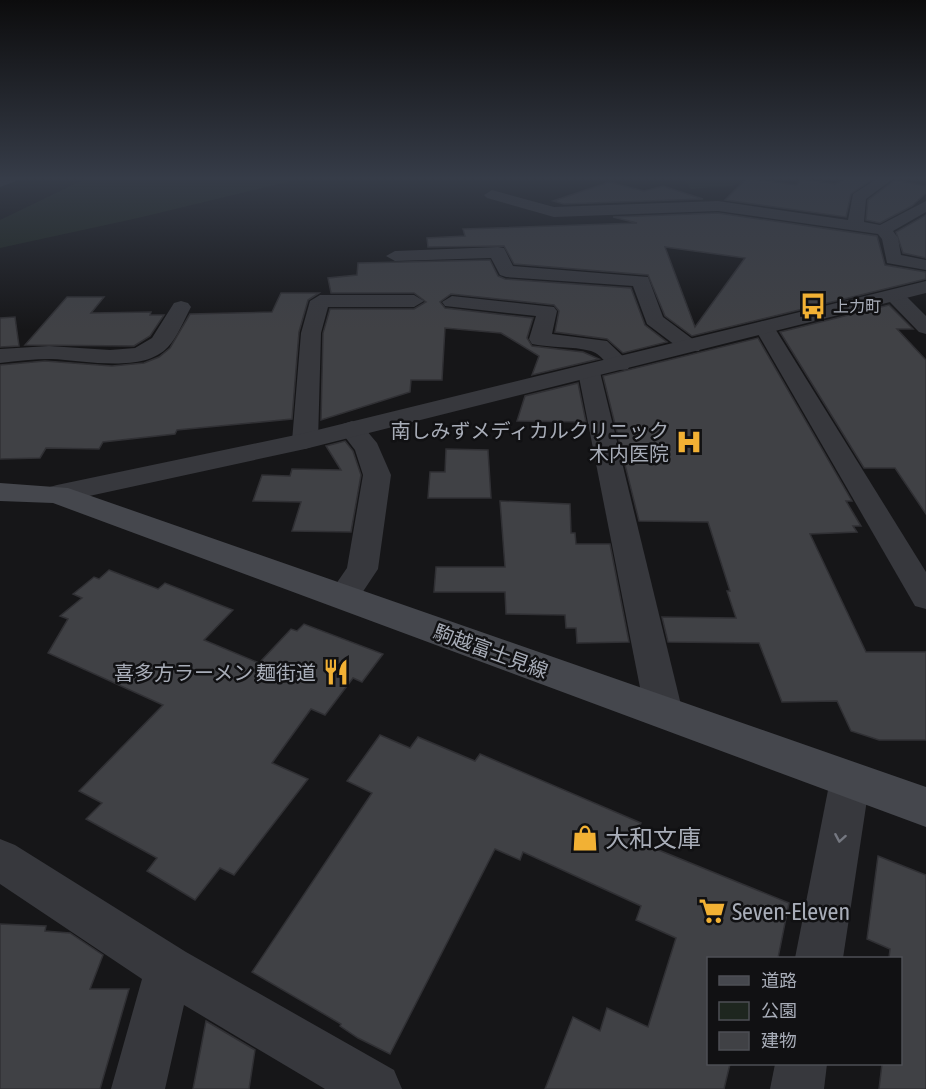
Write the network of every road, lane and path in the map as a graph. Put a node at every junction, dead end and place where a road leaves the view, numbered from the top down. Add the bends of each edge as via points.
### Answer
1 (875, 229) edge
2 (883, 230) joint
3 (395, 256) dead end
4 (926, 265) edge
5 (926, 286) edge
6 (897, 298) junction
7 (414, 301) dead end
8 (926, 301) edge
9 (452, 302) dead end
10 (181, 307) dead end
11 (764, 327) junction
12 (926, 328) edge
13 (692, 346) junction
14 (0, 356) edge
15 (620, 364) junction
16 (589, 372) junction
17 (352, 429) junction
18 (305, 441) junction
19 (0, 492) edge
20 (57, 494) junction
21 (343, 597) junction
22 (926, 598) edge
23 (664, 713) junction
24 (850, 780) junction
25 (926, 807) edge
26 (0, 859) edge
27 (819, 957) edge
28 (169, 969) junction
29 (801, 1065) edge
30 (138, 1089) edge
31 (375, 1089) edge
32 (797, 1089) edge

1 - 2 street
2 - 4 street via 890,238 894,259
3 - 13 street via 498,252 506,271 641,281 654,320
5 - 6 street
6 - 8 street
6 - 11 street
6 - 12 street
7 - 18 street via 320,301 311,333
9 - 15 street via 547,311 540,339 599,346
10 - 14 street via 159,344 148,351 131,355 80,356 58,352
11 - 13 street
11 - 22 street
13 - 15 street
15 - 16 street
16 - 17 street
16 - 23 street
17 - 18 street
17 - 21 street via 368,449 376,475 362,569
18 - 20 street
19 - 20 main road, 駒越富士見線
20 - 21 main road, 駒越富士見線
21 - 23 main road, 駒越富士見線
23 - 24 main road, 駒越富士見線
24 - 25 main road, 駒越富士見線
24 -> 27 street
26 - 28 street
28 - 30 street
28 - 31 street
29 - 32 street

